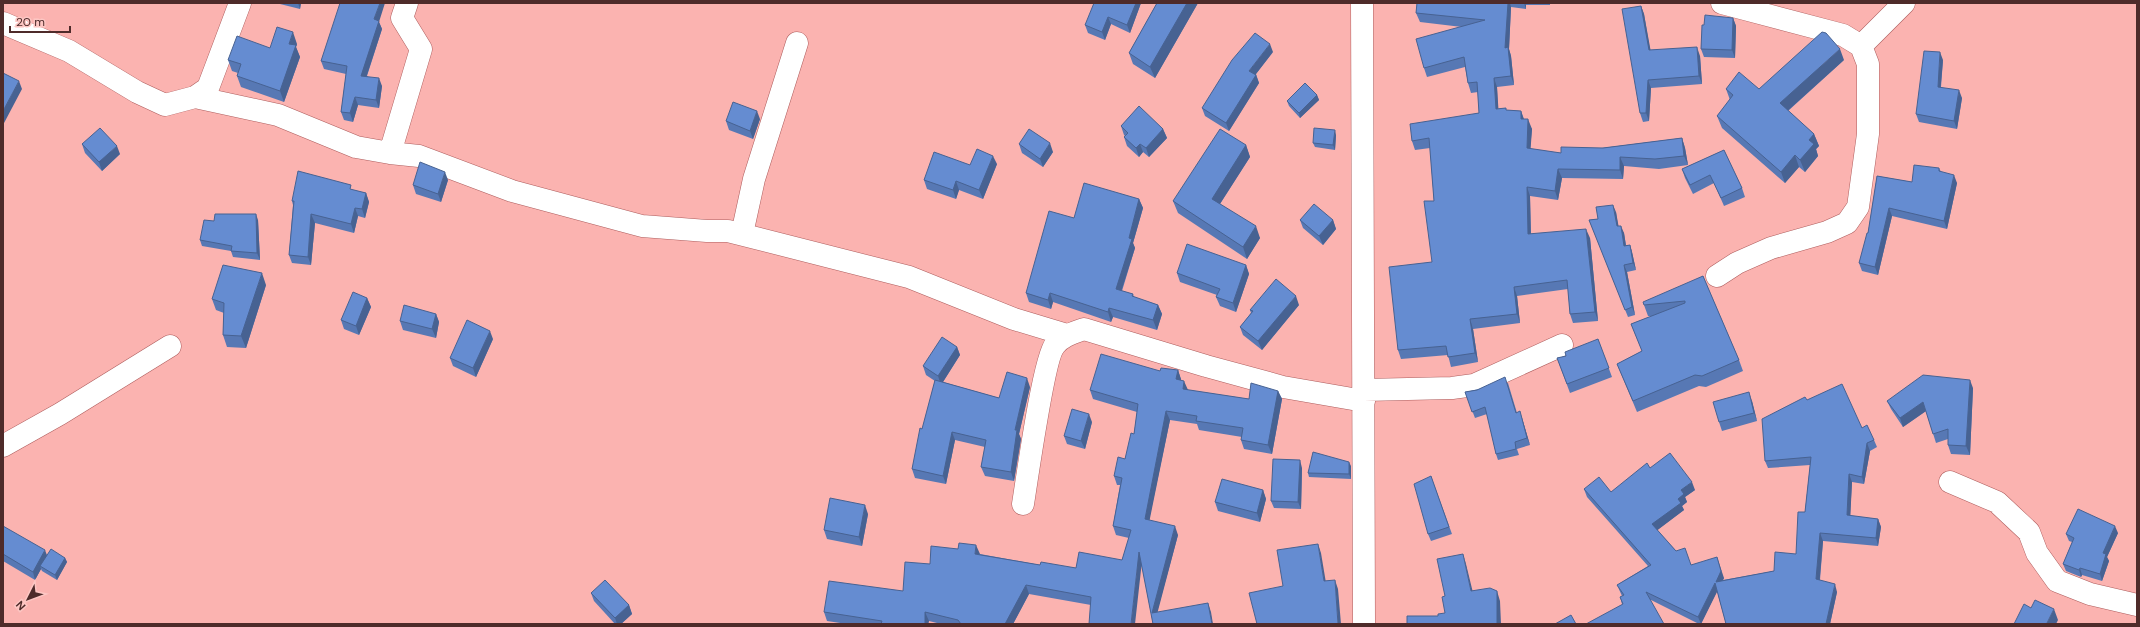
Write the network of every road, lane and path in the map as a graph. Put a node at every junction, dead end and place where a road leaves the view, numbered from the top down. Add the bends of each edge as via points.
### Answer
1 (240, 3) edge
2 (407, 3) edge
3 (1362, 3) edge
4 (1722, 3) edge
5 (1904, 3) edge
6 (3, 22) edge
7 (798, 43) dead end
8 (1861, 46) junction
9 (195, 97) junction
10 (390, 153) junction
11 (742, 234) junction
12 (1717, 276) dead end
13 (1067, 335) junction
14 (1562, 345) dead end
15 (170, 346) dead end
16 (1364, 395) junction
17 (3, 446) edge
18 (1950, 482) dead end
19 (1023, 504) dead end
20 (2137, 605) edge
21 (1364, 624) edge

1 - 9 street via 208,88
2 - 10 street via 402,18 421,49
3 - 16 street
4 - 8 street via 1843,35
5 - 8 street
6 - 9 street via 69,51 137,92 165,105
7 - 11 street via 754,179
8 - 12 street via 1868,64 1868,134 1858,207 1847,223 1827,232 1771,248 1737,263
9 - 10 street via 278,115 356,147
10 - 11 street via 419,156 512,191 642,226
11 - 13 street via 909,277 1014,319
13 - 16 street via 1084,329 1283,387
13 - 19 street via 1054,345 1046,371
14 - 16 street via 1474,385
15 - 17 street
16 - 21 street
18 - 20 street via 1997,502 2030,532 2037,553 2057,581 2090,594

